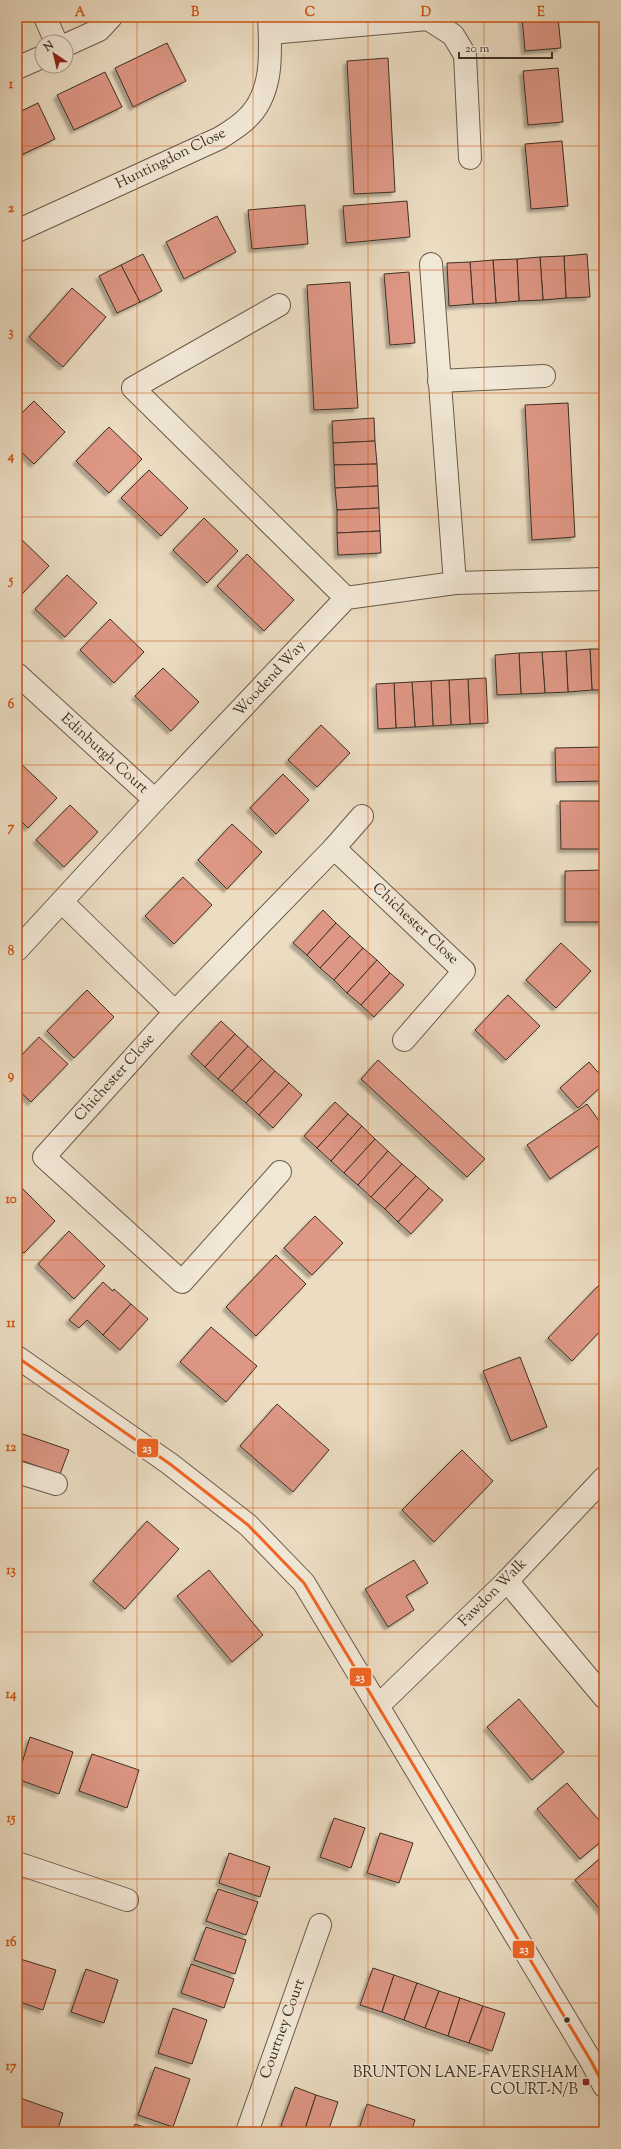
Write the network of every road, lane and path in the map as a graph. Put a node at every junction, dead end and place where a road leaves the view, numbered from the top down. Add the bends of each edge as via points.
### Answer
1 (45, 17) edge
2 (111, 17) edge
3 (428, 18) edge
4 (269, 25) edge
5 (52, 34) edge
6 (74, 41) edge
7 (34, 61) edge
8 (17, 68) edge
9 (470, 158) dead end
10 (17, 231) edge
11 (431, 264) dead end
12 (279, 305) dead end
13 (544, 376) dead end
14 (439, 381) junction
15 (604, 579) edge
16 (455, 583) junction
17 (346, 598) junction
18 (17, 674) edge
19 (155, 800) junction
20 (362, 816) dead end
21 (334, 848) junction
22 (62, 902) junction
23 (17, 950) edge
24 (175, 1012) junction
25 (404, 1040) dead end
26 (280, 1172) dead end
27 (17, 1357) edge
28 (17, 1472) edge
29 (604, 1478) edge
30 (56, 1484) dead end
31 (507, 1581) junction
32 (604, 1697) edge
33 (379, 1705) junction
34 (17, 1863) edge
35 (128, 1900) dead end
36 (320, 1926) dead end
37 (604, 2086) edge
38 (247, 2132) edge

1 - 5 street
2 - 6 street via 99,30
3 - 4 street
3 - 9 street via 453,35 466,55
4 - 10 street, Huntingdon Close via 270,67 263,97 244,122 220,138
7 - 8 street
11 - 14 street
12 - 17 street via 132,388
13 - 14 street
14 - 16 street
15 - 16 street
16 - 17 street
17 - 19 street, Woodend Way
18 - 19 street, Edinburgh Court
19 - 22 street, Woodend Way
20 - 21 street, Chichester Close
21 - 24 street, Chichester Close
21 - 25 street, Chichester Close via 464,971
22 - 23 street, Woodend Way
22 - 24 street
24 - 26 street, Chichester Close via 44,1157 182,1282
27 - 33 street via 170,1464 248,1525 304,1583
28 - 30 street
29 - 31 street, Fawdon Walk
31 - 32 street
31 - 33 street, Fawdon Walk
33 - 37 street
34 - 35 street
36 - 38 street, Courtney Court

